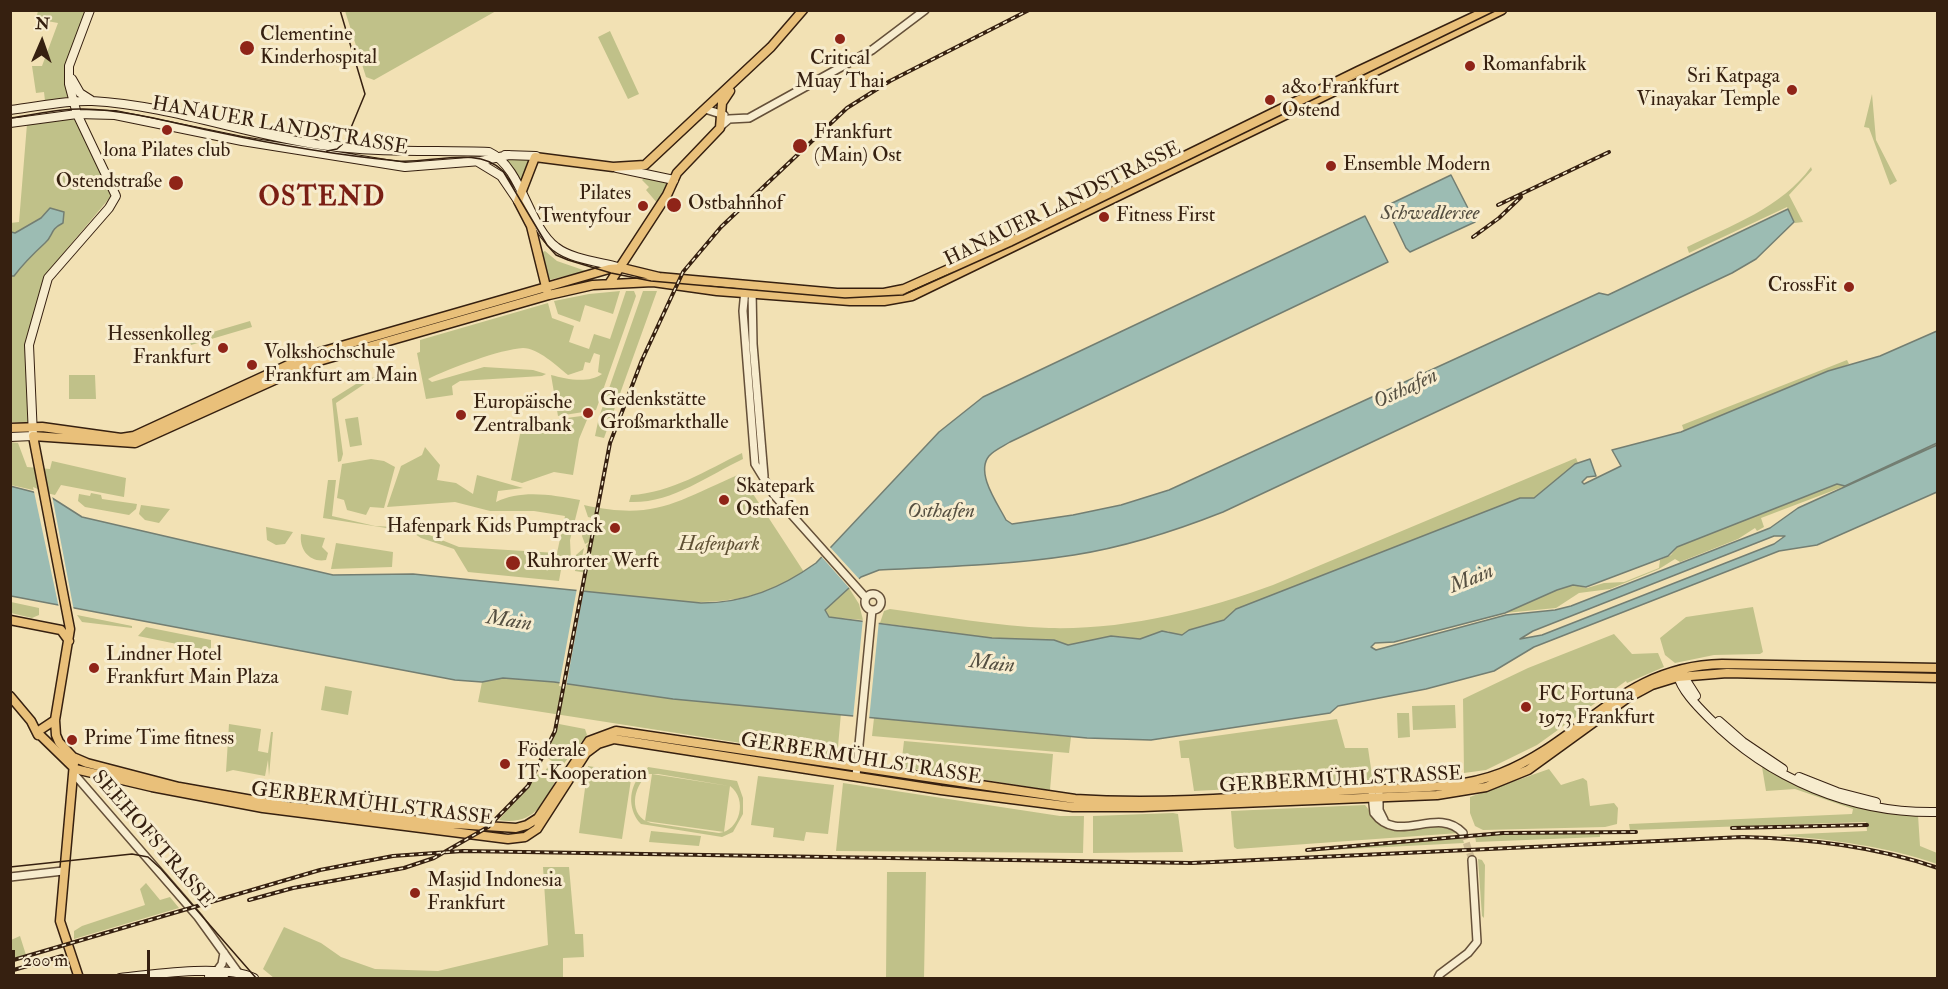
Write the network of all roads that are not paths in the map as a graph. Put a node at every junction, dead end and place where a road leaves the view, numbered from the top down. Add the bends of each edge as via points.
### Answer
1 (90, 10) edge
2 (803, 10) edge
3 (808, 10) edge
4 (925, 10) edge
5 (1488, 10) edge
6 (1502, 10) edge
7 (69, 68) junction
8 (95, 102) junction
9 (73, 103) junction
10 (10, 110) edge
11 (704, 111) junction
12 (77, 114) junction
13 (722, 114) junction
14 (59, 116) junction
15 (738, 119) junction
16 (10, 123) edge
17 (722, 125) junction
18 (489, 152) junction
19 (509, 155) junction
20 (536, 156) junction
21 (499, 157) junction
22 (479, 161) junction
23 (616, 168) junction
24 (674, 180) junction
25 (520, 191) junction
26 (518, 201) junction
27 (622, 268) junction
28 (945, 272) junction
29 (958, 274) junction
30 (609, 284) junction
31 (938, 284) junction
32 (749, 289) junction
33 (547, 291) junction
34 (903, 294) junction
35 (10, 428) edge
36 (33, 432) junction
37 (10, 437) edge
38 (866, 598) junction
39 (872, 610) junction
40 (10, 620) edge
41 (69, 642) junction
42 (1938, 668) edge
43 (1680, 674) junction
44 (1938, 678) edge
45 (10, 696) edge
46 (55, 720) junction
47 (31, 721) junction
48 (45, 726) junction
49 (37, 732) junction
50 (69, 758) junction
51 (75, 772) junction
52 (856, 772) junction
53 (1377, 794) junction
54 (1938, 810) edge
55 (516, 828) junction
56 (1463, 833) dead end
57 (508, 839) junction
58 (1472, 860) tunnel mouth
59 (63, 871) junction
60 (10, 877) edge
61 (224, 953) junction
62 (216, 972) junction
63 (189, 973) junction
64 (240, 976) edge
65 (79, 978) edge
66 (120, 978) edge
67 (224, 978) edge
68 (254, 978) edge
69 (1438, 978) edge

1 - 7 main road
2 - 11 main road via 771,47
3 - 13 main road via 725,97
4 - 15 street via 872,50 749,118
5 - 28 main road, HANAUER LANDSTRASSE
6 - 29 main road, HANAUER LANDSTRASSE
7 - 8 main road via 77,89
7 - 9 main road
8 - 9 main road, HANAUER LANDSTRASSE
8 - 18 main road, HANAUER LANDSTRASSE via 154,110 324,146
9 - 10 main road, HANAUER LANDSTRASSE
9 - 12 main road
9 - 14 main road
11 - 13 street
11 - 23 main road via 646,165
12 - 14 main road, HANAUER LANDSTRASSE
12 - 22 main road, HANAUER LANDSTRASSE via 130,117 218,137 390,166
12 - 36 main road via 116,196 49,276 29,345
13 - 15 street
13 - 17 main road
14 - 16 main road, HANAUER LANDSTRASSE
15 - 17 street
17 - 24 main road via 680,168
18 - 19 main road
18 - 21 main road, HANAUER LANDSTRASSE
18 - 22 main road
19 - 20 main road
19 - 21 main road
20 - 23 main road
20 - 25 main road
21 - 22 main road, HANAUER LANDSTRASSE
21 - 25 main road, HANAUER LANDSTRASSE
22 - 26 main road, HANAUER LANDSTRASSE via 506,181
23 - 24 main road
24 - 27 main road
25 - 26 main road
25 - 27 main road, HANAUER LANDSTRASSE via 556,248
26 - 33 main road, HANAUER LANDSTRASSE via 531,226
27 - 30 main road
27 - 32 main road, HANAUER LANDSTRASSE
27 - 33 main road, HANAUER LANDSTRASSE via 604,270
28 - 29 main road
28 - 31 main road
28 - 34 main road, HANAUER LANDSTRASSE
29 - 31 main road, HANAUER LANDSTRASSE
30 - 32 main road, HANAUER LANDSTRASSE via 655,282
30 - 33 main road, HANAUER LANDSTRASSE
31 - 34 main road, HANAUER LANDSTRASSE
32 - 34 main road, HANAUER LANDSTRASSE
32 - 38 street via 754,459 774,495
33 - 36 main road via 307,364 137,439
35 - 36 main road
36 - 37 main road
36 - 41 main road via 70,626
38 - 39 street via 866,606
38 - 39 street via 872,594 880,599 879,606
39 - 52 street
40 - 41 main road via 61,630
41 - 46 main road
42 - 43 main road via 1718,664
43 - 44 main road
43 - 53 main road, GERBERMÜHLSTRASSE via 1626,699 1545,760 1509,779 1450,794
43 - 54 main road via 1723,725 1784,769 1817,785 1859,798
45 - 47 main road, SEEHOFSTRASSE
46 - 48 main road
46 - 50 main road via 59,742
47 - 48 main road
47 - 49 main road, SEEHOFSTRASSE
48 - 49 main road
49 - 50 main road, SEEHOFSTRASSE
49 - 51 main road, SEEHOFSTRASSE
50 - 51 main road
50 - 55 main road, GERBERMÜHLSTRASSE via 179,787 286,806
51 - 57 main road, GERBERMÜHLSTRASSE via 263,808
51 - 59 main road
51 - 61 street, SEEHOFSTRASSE
52 - 53 main road, GERBERMÜHLSTRASSE via 1075,799 1181,803
52 - 55 main road, GERBERMÜHLSTRASSE via 616,731 589,741 538,818
52 - 57 main road, GERBERMÜHLSTRASSE via 605,741 586,753 537,829 525,837
53 - 56 street via 1380,814 1387,824 1401,828 1442,822
55 - 57 main road via 517,833
58 - 69 street via 1477,942
59 - 60 street
59 - 65 main road via 60,921
61 - 62 street
61 - 64 street, SEEHOFSTRASSE
62 - 63 main road
62 - 64 main road
63 - 66 main road
63 - 67 main road
64 - 68 main road

